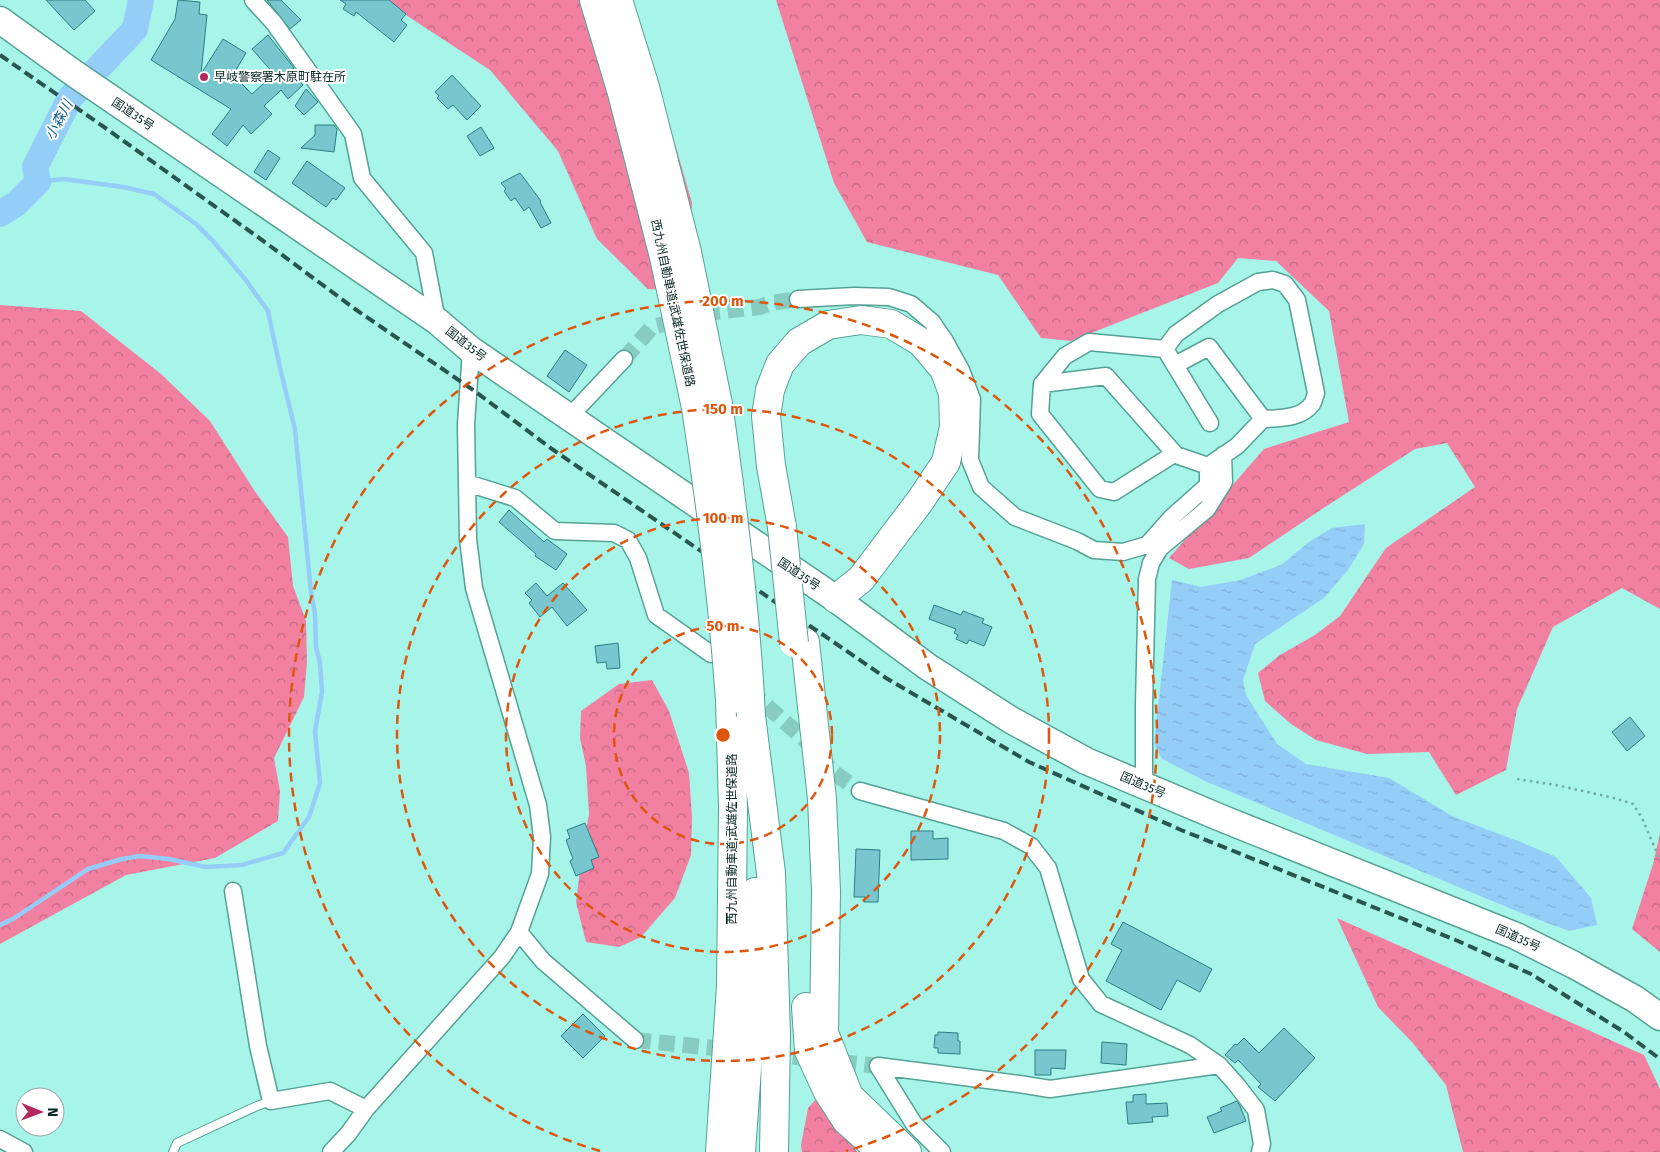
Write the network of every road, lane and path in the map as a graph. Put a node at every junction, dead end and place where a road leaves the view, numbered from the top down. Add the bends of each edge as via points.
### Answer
1 (253, 0) edge
2 (594, 0) edge
3 (618, 0) edge
4 (0, 20) edge
5 (798, 299) tunnel mouth
6 (437, 321) junction
7 (1165, 349) junction
8 (472, 350) junction
9 (624, 359) tunnel mouth
10 (1175, 365) junction
11 (1042, 384) junction
12 (707, 406) junction
13 (568, 417) junction
14 (1263, 419) junction
15 (1210, 423) dead end
16 (1174, 454) junction
17 (1223, 455) junction
18 (1208, 466) junction
19 (467, 483) junction
20 (836, 599) junction
21 (800, 643) junction
22 (711, 654) dead end
23 (740, 708) junction
24 (1518, 780) dead end
25 (1145, 786) junction
26 (860, 792) tunnel mouth
27 (1660, 860) edge
28 (233, 891) dead end
29 (519, 932) junction
30 (1660, 1017) edge
31 (634, 1040) tunnel mouth
32 (1219, 1065) junction
33 (727, 1067) junction
34 (271, 1101) junction
35 (366, 1109) junction
36 (0, 1139) edge
37 (24, 1152) edge
38 (173, 1152) edge
39 (331, 1152) edge
40 (714, 1152) edge
41 (720, 1152) edge
42 (741, 1152) edge
43 (774, 1152) edge
44 (882, 1152) edge
45 (906, 1152) edge
46 (942, 1152) edge
47 (1260, 1152) edge

1 - 6 street via 274,23 353,134 362,178 424,253
2 - 12 highway, 西九州自動車道;武雄佐世保道路
3 - 12 highway, 西九州自動車道;武雄佐世保道路 via 645,87 687,252
4 - 6 highway, 国道35号
5 - 18 street via 889,297 911,304 932,322 945,341 972,398 970,460 981,487 1015,517 1094,550 1123,552 1147,545 1208,485
6 - 8 highway, 国道35号
7 - 10 street
7 - 11 street via 1089,342 1065,356
7 - 14 street via 1176,334 1218,304 1258,282 1273,280 1285,284 1297,300 1316,393 1312,404 1302,412 1289,418
8 - 13 highway, 国道35号
8 - 19 street via 466,424
9 - 13 street
10 - 14 street via 1209,347
10 - 15 street
11 - 16 street via 1106,376
11 - 16 street via 1040,414 1100,489 1114,492
12 - 23 highway, 西九州自動車道;武雄佐世保道路, bridge via 731,498 748,657
13 - 20 highway, 国道35号
14 - 17 street via 1237,446
16 - 18 street
17 - 18 street
17 - 25 street via 1224,482 1207,509 1160,548 1151,562 1147,580
19 - 22 street via 515,498 556,531 614,533 628,540 638,558 656,616
19 - 29 street via 468,540 474,588 538,805 542,837 540,874
20 - 21 highway, bridge via 861,578 920,501 946,462 954,427 953,392 944,369 921,342 891,324 861,320 828,325 799,342 780,364 770,390 766,416 771,466 788,528
20 - 25 highway, 国道35号 via 928,668 1011,720 1086,761
21 - 44 highway via 809,1051 828,1092 846,1120
21 - 45 highway via 822,799 826,891 824,1033 849,1096
23 - 33 highway, 西九州自動車道;武雄佐世保道路 via 733,807
23 - 42 highway, 西九州自動車道;武雄佐世保道路 via 755,806 753,985
23 - 43 highway via 771,873 776,1034
24 - 27 path via 1556,785 1633,804
25 - 30 highway, 国道35号 via 1516,936 1627,994
26 - 32 street via 1004,831 1031,846 1048,868 1081,979 1101,1004 1190,1045
28 - 34 street via 258,1046
29 - 31 street via 543,961
29 - 35 street via 502,957
32 - 46 street via 1050,1089 878,1066 914,1124
32 - 47 street via 1256,1110 1262,1144
33 - 40 highway
33 - 41 highway, 西九州自動車道;武雄佐世保道路
34 - 35 street via 330,1091
34 - 38 lane via 177,1143
35 - 39 street
36 - 37 street

